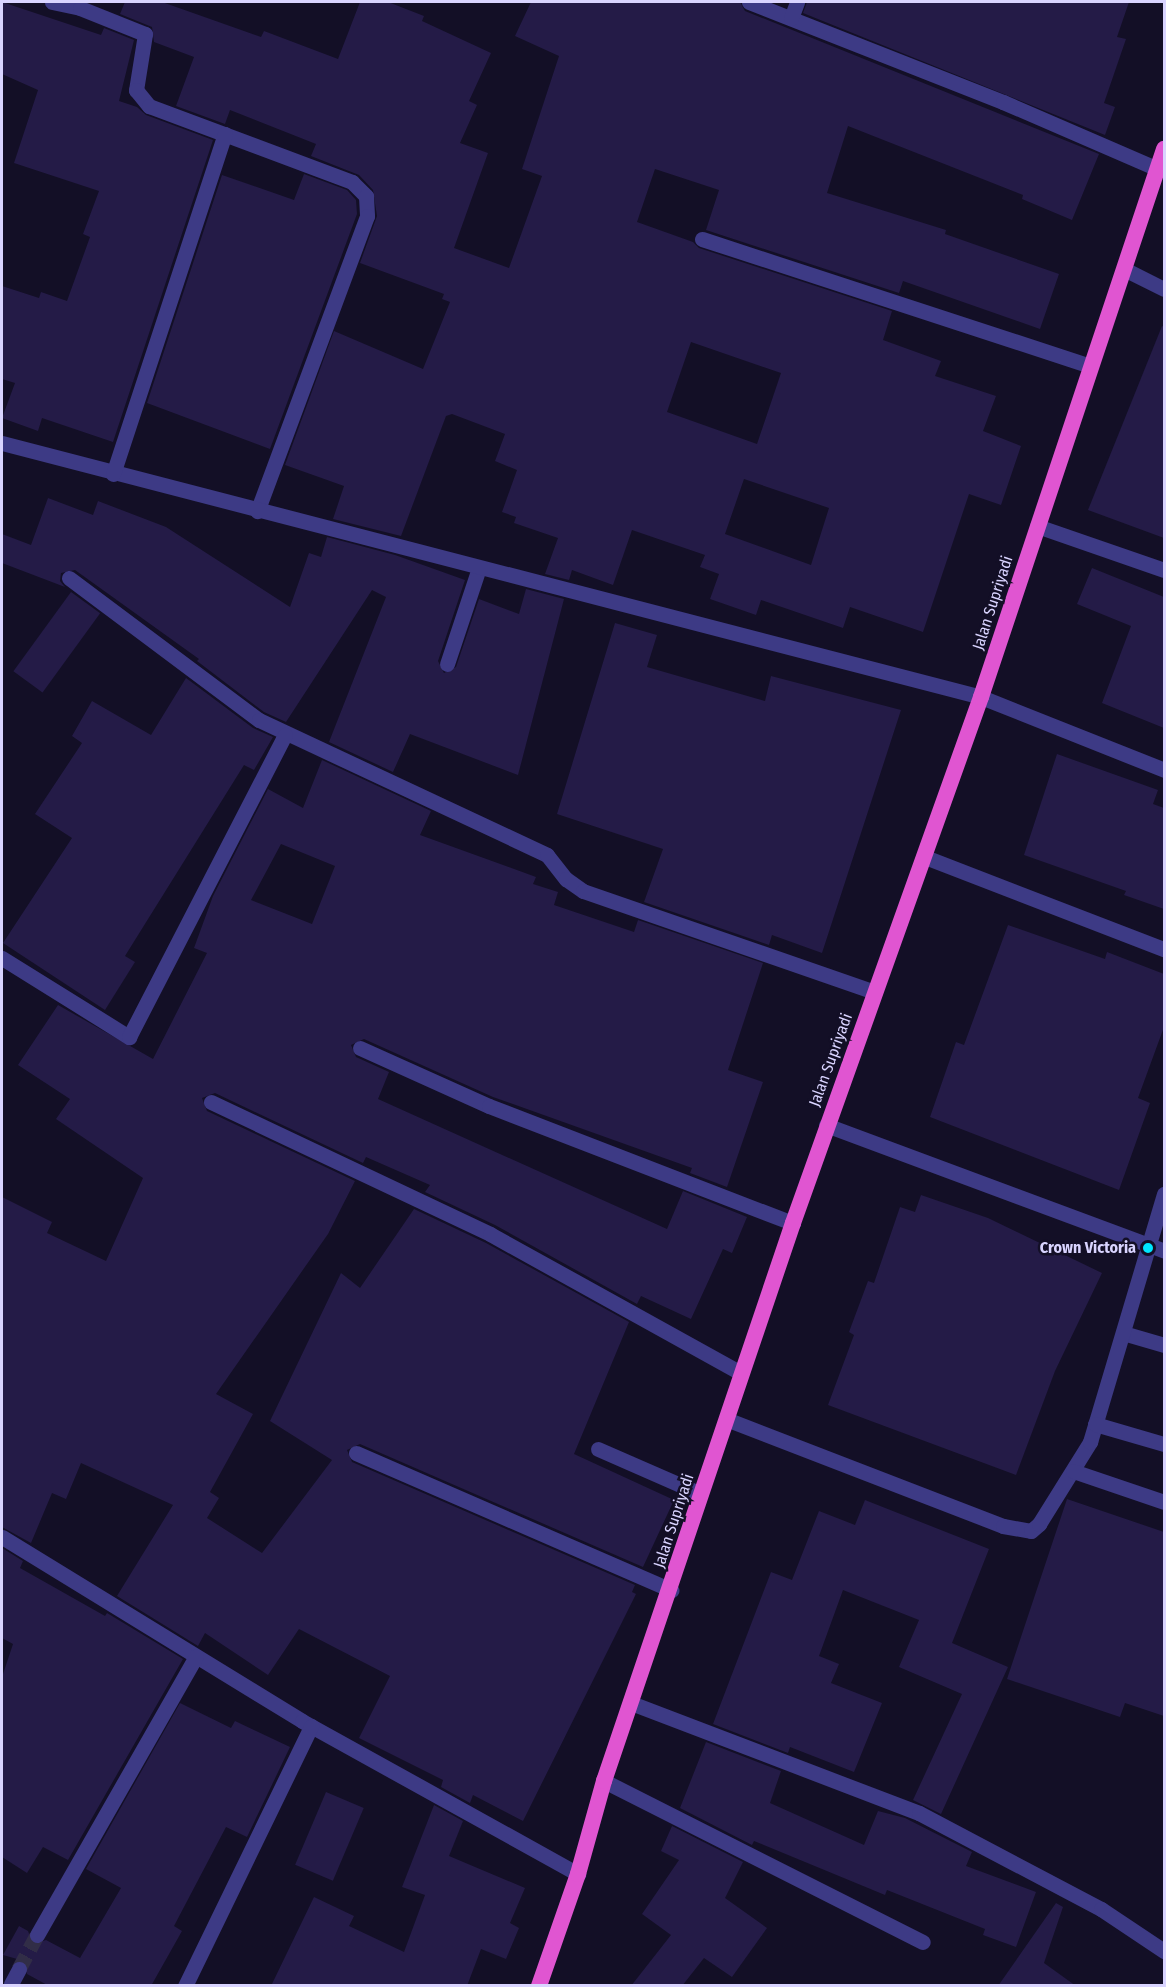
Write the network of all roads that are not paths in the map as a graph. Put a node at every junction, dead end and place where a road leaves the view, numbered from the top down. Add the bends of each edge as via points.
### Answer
1 (52, 2) edge
2 (749, 2) edge
3 (797, 2) edge
4 (791, 18) junction
5 (225, 134) junction
6 (1164, 149) edge
7 (1158, 169) junction
8 (702, 239) dead end
9 (1124, 269) junction
10 (1164, 289) edge
11 (1091, 366) junction
12 (2, 443) edge
13 (112, 474) junction
14 (257, 511) junction
15 (1037, 526) junction
16 (479, 568) junction
17 (1164, 570) edge
18 (69, 578) dead end
19 (447, 664) dead end
20 (981, 697) junction
21 (285, 735) junction
22 (1164, 770) edge
23 (925, 857) junction
24 (1164, 949) edge
25 (2, 958) edge
26 (875, 992) junction
27 (360, 1048) dead end
28 (211, 1102) dead end
29 (826, 1125) junction
30 (1164, 1194) edge
31 (793, 1223) junction
32 (1149, 1246) junction
33 (1164, 1251) edge
34 (1123, 1333) junction
35 (1164, 1345) edge
36 (741, 1373) junction
37 (726, 1419) junction
38 (1095, 1424) junction
39 (1164, 1444) edge
40 (598, 1449) dead end
41 (356, 1453) dead end
42 (1073, 1471) junction
43 (701, 1494) junction
44 (1164, 1502) edge
45 (2, 1536) edge
46 (671, 1590) junction
47 (196, 1656) junction
48 (631, 1703) junction
49 (311, 1726) junction
50 (604, 1781) junction
51 (578, 1874) junction
52 (38, 1935) tunnel mouth
53 (923, 1942) dead end
54 (1164, 1951) edge
55 (19, 1970) tunnel mouth
56 (9, 1983) edge
57 (184, 1986) edge
58 (539, 1986) edge

1 - 5 street via 80,8 145,34 136,90 143,102
2 - 4 street
3 - 4 street
4 - 7 street
5 - 13 street
5 - 14 street via 352,182 360,187 369,204
6 - 7 highway, Jalan Supriyadi
7 - 9 highway, Jalan Supriyadi
8 - 11 street
9 - 10 street
9 - 11 highway, Jalan Supriyadi
11 - 15 highway, Jalan Supriyadi
12 - 13 street
13 - 14 street
14 - 16 street
15 - 17 street
15 - 20 highway, Jalan Supriyadi
16 - 19 street
16 - 20 street
18 - 21 street
20 - 22 street
20 - 23 highway, Jalan Supriyadi
21 - 25 street via 129,1037
21 - 26 street via 546,855 566,879 583,891
23 - 24 street
23 - 26 highway, Jalan Supriyadi
26 - 29 highway, Jalan Supriyadi
27 - 31 street via 489,1106
28 - 36 street via 490,1234
29 - 31 highway, Jalan Supriyadi
29 - 32 street
30 - 32 street
31 - 36 highway, Jalan Supriyadi
32 - 33 street
32 - 34 street
34 - 35 street
34 - 38 street
36 - 37 highway, Jalan Supriyadi
37 - 42 street via 1021,1531 1031,1531 1039,1524
37 - 43 highway, Jalan Supriyadi
38 - 39 street
38 - 42 street
40 - 43 street
41 - 46 street
42 - 44 street
43 - 46 highway, Jalan Supriyadi
45 - 47 street
46 - 48 highway, Jalan Supriyadi
47 - 49 street
47 - 52 street
48 - 50 highway, Jalan Supriyadi
48 - 54 street via 919,1814 1101,1909
49 - 51 street
49 - 57 street
50 - 51 highway, Jalan Supriyadi
50 - 53 street
51 - 58 highway, Jalan Supriyadi
55 - 56 street

